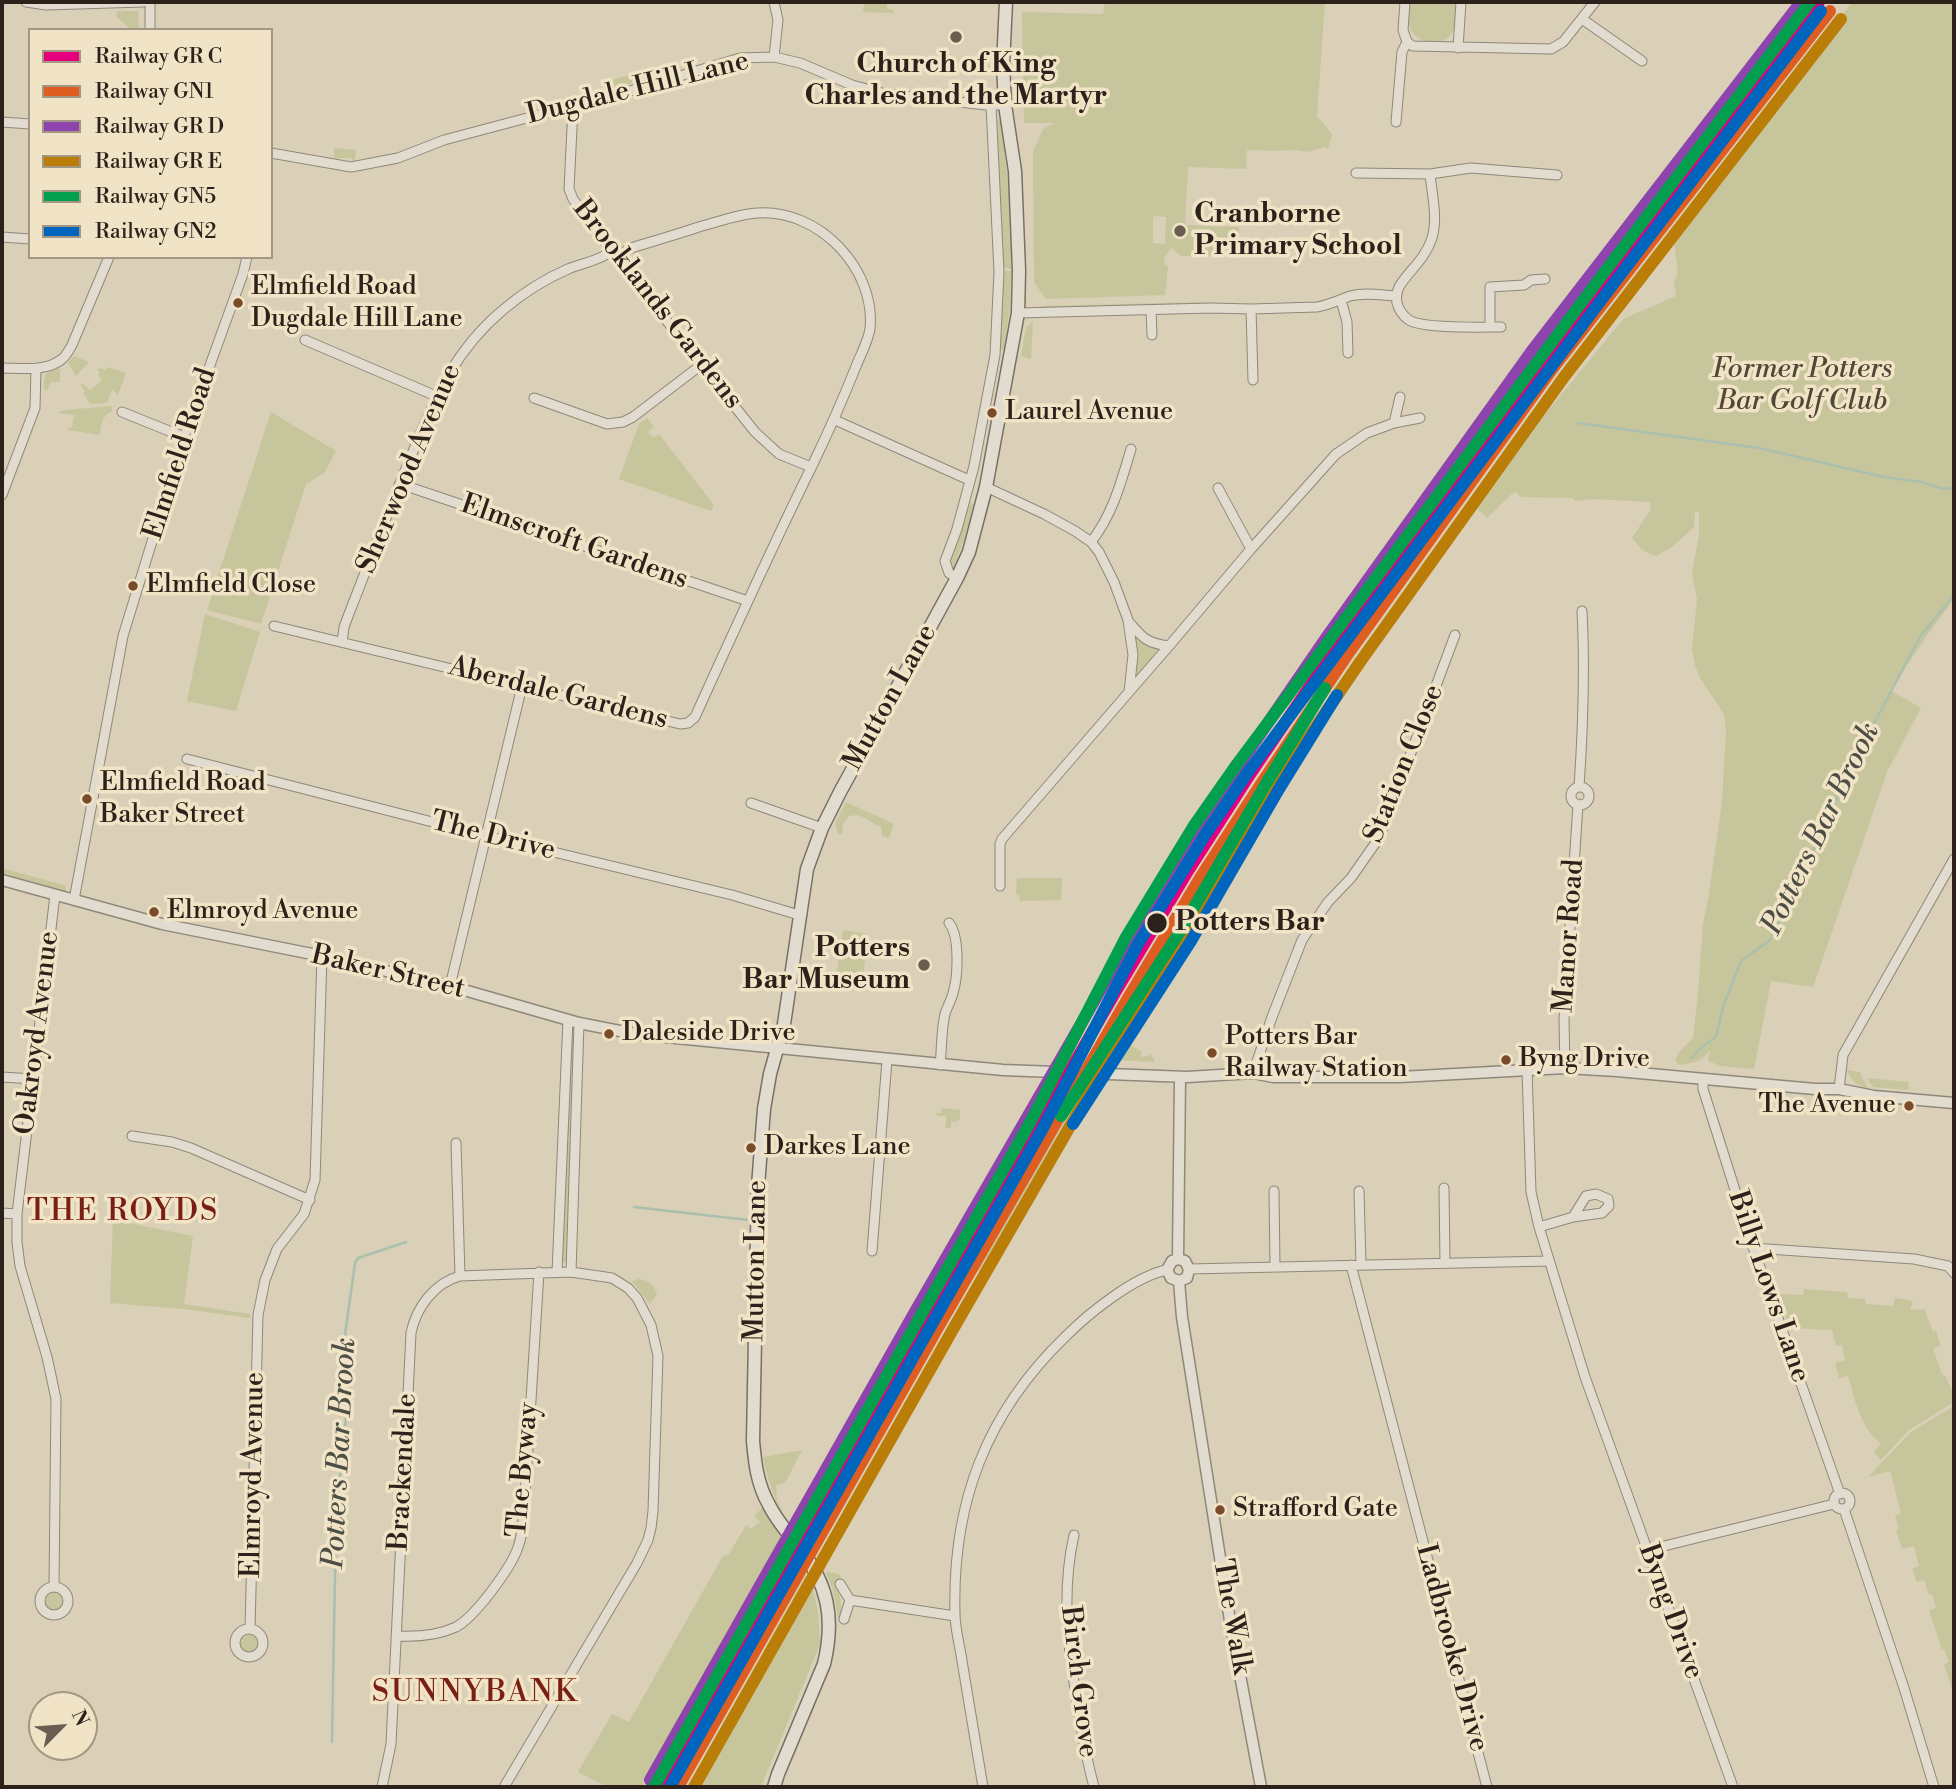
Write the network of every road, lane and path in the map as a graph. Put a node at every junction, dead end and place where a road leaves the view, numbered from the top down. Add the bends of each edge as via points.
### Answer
1 (26, 2) edge
2 (143, 2) edge
3 (150, 2) edge
4 (774, 2) edge
5 (1006, 2) edge
6 (1405, 2) edge
7 (1461, 2) edge
8 (1595, 2) edge
9 (1582, 19) junction
10 (150, 28) edge
11 (1407, 42) junction
12 (1458, 48) junction
13 (774, 57) junction
14 (1642, 61) dead end
15 (991, 105) junction
16 (1005, 105) junction
17 (573, 108) junction
18 (1396, 121) dead end
19 (2, 122) edge
20 (28, 124) edge
21 (273, 153) edge
22 (1356, 173) dead end
23 (1430, 174) junction
24 (1557, 174) dead end
25 (2, 237) edge
26 (28, 239) edge
27 (614, 254) junction
28 (108, 259) edge
29 (247, 259) edge
30 (1545, 279) dead end
31 (1395, 296) junction
32 (1341, 300) junction
33 (1251, 309) junction
34 (1151, 310) junction
35 (1017, 313) junction
36 (1490, 327) junction
37 (1501, 327) dead end
38 (1152, 335) dead end
39 (304, 340) dead end
40 (1348, 353) dead end
41 (995, 355) junction
42 (1011, 357) junction
43 (701, 365) junction
44 (2, 368) edge
45 (36, 368) junction
46 (1253, 380) dead end
47 (436, 396) junction
48 (1400, 397) dead end
49 (534, 398) dead end
50 (122, 412) dead end
51 (1420, 418) dead end
52 (835, 420) junction
53 (1394, 423) junction
54 (184, 437) junction
55 (1131, 449) dead end
56 (811, 467) junction
57 (969, 480) junction
58 (400, 484) junction
59 (986, 488) junction
60 (1218, 488) dead end
61 (2, 495) edge
62 (1091, 542) junction
63 (1251, 549) junction
64 (957, 578) junction
65 (748, 601) junction
66 (1582, 611) dead end
67 (1128, 620) junction
68 (274, 626) dead end
69 (1455, 635) dead end
70 (342, 642) junction
71 (1169, 646) junction
72 (522, 686) junction
73 (1129, 692) junction
74 (187, 759) dead end
75 (751, 803) dead end
76 (822, 828) junction
77 (487, 836) junction
78 (1954, 859) edge
79 (2, 880) edge
80 (1000, 886) dead end
81 (55, 895) junction
82 (74, 900) junction
83 (799, 915) junction
84 (949, 923) dead end
85 (322, 956) junction
86 (450, 986) junction
87 (574, 1021) junction
88 (777, 1049) junction
89 (887, 1060) junction
90 (940, 1065) junction
91 (1565, 1068) junction
92 (1527, 1070) junction
93 (1254, 1073) junction
94 (2, 1077) edge
95 (1180, 1077) junction
96 (33, 1079) junction
97 (1703, 1079) junction
98 (1839, 1088) junction
99 (1954, 1102) edge
100 (132, 1136) dead end
101 (456, 1143) dead end
102 (1444, 1188) dead end
103 (1274, 1191) dead end
104 (1359, 1191) dead end
105 (310, 1200) junction
106 (2, 1213) edge
107 (17, 1214) junction
108 (1573, 1217) dead end
109 (1539, 1227) junction
110 (1753, 1248) junction
111 (872, 1251) dead end
112 (1178, 1259) junction
113 (1549, 1261) junction
114 (1445, 1263) junction
115 (1356, 1265) junction
116 (1275, 1267) junction
117 (1189, 1269) junction
118 (1167, 1270) junction
119 (540, 1272) junction
120 (557, 1272) junction
121 (571, 1272) junction
122 (1954, 1273) edge
123 (460, 1276) junction
124 (1179, 1281) junction
125 (1840, 1494) junction
126 (1834, 1504) junction
127 (1844, 1509) junction
128 (1074, 1535) dead end
129 (1648, 1549) junction
130 (840, 1584) dead end
131 (54, 1587) dead end
132 (850, 1600) junction
133 (955, 1616) junction
134 (844, 1619) dead end
135 (250, 1629) dead end
136 (396, 1636) junction
137 (382, 1787) edge
138 (504, 1787) edge
139 (774, 1787) edge
140 (983, 1787) edge
141 (1094, 1787) edge
142 (1261, 1787) edge
143 (1487, 1787) edge
144 (1733, 1787) edge
145 (1934, 1787) edge

1 - 2 street
3 - 10 street
4 - 13 street via 778,20
5 - 16 main road, Mutton Lane
6 - 11 street
7 - 12 street
8 - 9 street
9 - 12 street via 1551,49
9 - 14 street
11 - 12 street
11 - 18 street via 1402,52
13 - 15 street, Dugdale Hill Lane via 886,94
13 - 17 street, Dugdale Hill Lane via 740,58
15 - 16 street, Dugdale Hill Lane
15 - 41 street via 999,271
16 - 35 main road, Mutton Lane via 1015,171
17 - 21 street, Dugdale Hill Lane via 351,167
17 - 27 street, Brooklands Gardens via 569,189
19 - 20 street
22 - 23 street
23 - 24 street via 1471,169
23 - 31 street via 1435,218 1431,241
25 - 26 street
27 - 43 street, Brooklands Gardens
27 - 47 street, Sherwood Avenue via 569,269 506,307 460,353
27 - 52 street, Sherwood Avenue via 736,216 760,213 805,223 831,238 863,283 870,330
28 - 45 street via 65,357
29 - 54 street, Elmfield Road
30 - 36 street via 1490,287
31 - 32 street via 1364,294
31 - 36 street via 1400,311 1414,322
32 - 33 street via 1317,307
32 - 40 street
33 - 34 street
33 - 46 street
34 - 35 street
34 - 38 street
35 - 42 main road, Mutton Lane
36 - 37 street
39 - 47 street
41 - 42 street
41 - 57 street
42 - 59 main road, Mutton Lane
43 - 49 street via 623,422 607,424
43 - 56 street, Brooklands Gardens via 755,432 779,454
44 - 45 street
45 - 61 street via 35,408
47 - 58 street, Sherwood Avenue
48 - 53 street
50 - 54 street
51 - 53 street
52 - 56 street, Aberdale Gardens
52 - 57 street
53 - 63 street via 1367,433 1336,454
54 - 82 street, Elmfield Road via 123,636
55 - 62 street via 1114,503
56 - 65 street, Aberdale Gardens
57 - 64 street via 945,561 949,573
58 - 65 street, Elmscroft Gardens
58 - 70 street, Sherwood Avenue
59 - 62 street
59 - 64 main road, Mutton Lane
60 - 63 street
62 - 67 street via 1114,582
63 - 71 street
64 - 76 main road, Mutton Lane
65 - 72 street, Aberdale Gardens via 695,717 688,723
66 - 91 street, Manor Road via 1579,787 1585,788 1588,796 1578,804
67 - 71 street via 1145,640
67 - 73 street via 1132,655
68 - 70 street, Aberdale Gardens
69 - 93 street, Station Close via 1379,838 1302,940
70 - 72 street, Aberdale Gardens
71 - 73 street
72 - 77 street
73 - 80 street via 1002,839
74 - 77 street, The Drive
75 - 76 street
76 - 83 main road, Mutton Lane via 807,869
77 - 83 street, The Drive
77 - 86 street
78 - 98 street via 1843,1055
79 - 81 street, Baker Street
81 - 82 street, Baker Street
81 - 96 street, Oakroyd Avenue
82 - 85 street, Baker Street via 162,924
83 - 88 main road, Mutton Lane
84 - 90 street via 954,929 956,978 945,1016
85 - 86 street, Baker Street
85 - 105 street, Elmroyd Avenue via 315,1180
86 - 87 street, Baker Street
87 - 88 street, Baker Street via 635,1034
87 - 120 street
87 - 121 street
88 - 89 street
88 - 139 main road, Mutton Lane via 764,1109 758,1186 753,1441 762,1493 814,1567 830,1613 824,1664
89 - 90 street
89 - 111 street
90 - 95 street
91 - 92 street
91 - 97 street
92 - 93 street via 1400,1077
92 - 109 street, Byng Drive via 1531,1192
93 - 95 street
94 - 96 street
95 - 112 street
96 - 107 street, Oakroyd Avenue
97 - 98 street via 1815,1090
97 - 110 street, Billy Lows Lane
98 - 99 street via 1874,1096
100 - 105 street via 191,1148
101 - 123 street
102 - 114 street
103 - 116 street
104 - 115 street, Ladbrooke Drive
105 - 135 street, Elmroyd Avenue via 278,1249 258,1315
106 - 107 street
107 - 131 street, Oakroyd Avenue via 20,1266 56,1399
108 - 109 street
109 - 113 street, Byng Drive
110 - 122 street via 1914,1259 1948,1266
110 - 125 street, Billy Lows Lane
112 - 117 street
112 - 118 street
113 - 114 street
113 - 129 street, Byng Drive via 1585,1377
114 - 115 street
115 - 116 street
115 - 143 street, Ladbrooke Drive
116 - 117 street
117 - 124 street via 1187,1278
118 - 124 street
118 - 133 street via 1144,1278 1079,1323 1036,1366 1004,1414 965,1502
119 - 120 street, Brackendale
119 - 123 street, Brackendale
119 - 136 street, The Byway via 524,1512 517,1550 468,1619 446,1630
120 - 121 street, Brackendale
121 - 138 street, Brackendale via 612,1279 628,1287 651,1325 658,1356 651,1528 638,1563
123 - 136 street, Brackendale via 427,1298 411,1333
124 - 142 street, The Walk via 1227,1601
125 - 126 street
125 - 127 street, Billy Lows Lane via 1849,1499
126 - 127 street
126 - 129 street
127 - 145 street, Billy Lows Lane
128 - 141 street, Birch Grove via 1068,1562 1067,1636
129 - 144 street, Byng Drive
130 - 132 street
132 - 133 street
132 - 134 street
133 - 140 street
136 - 137 street, Brackendale via 391,1744

